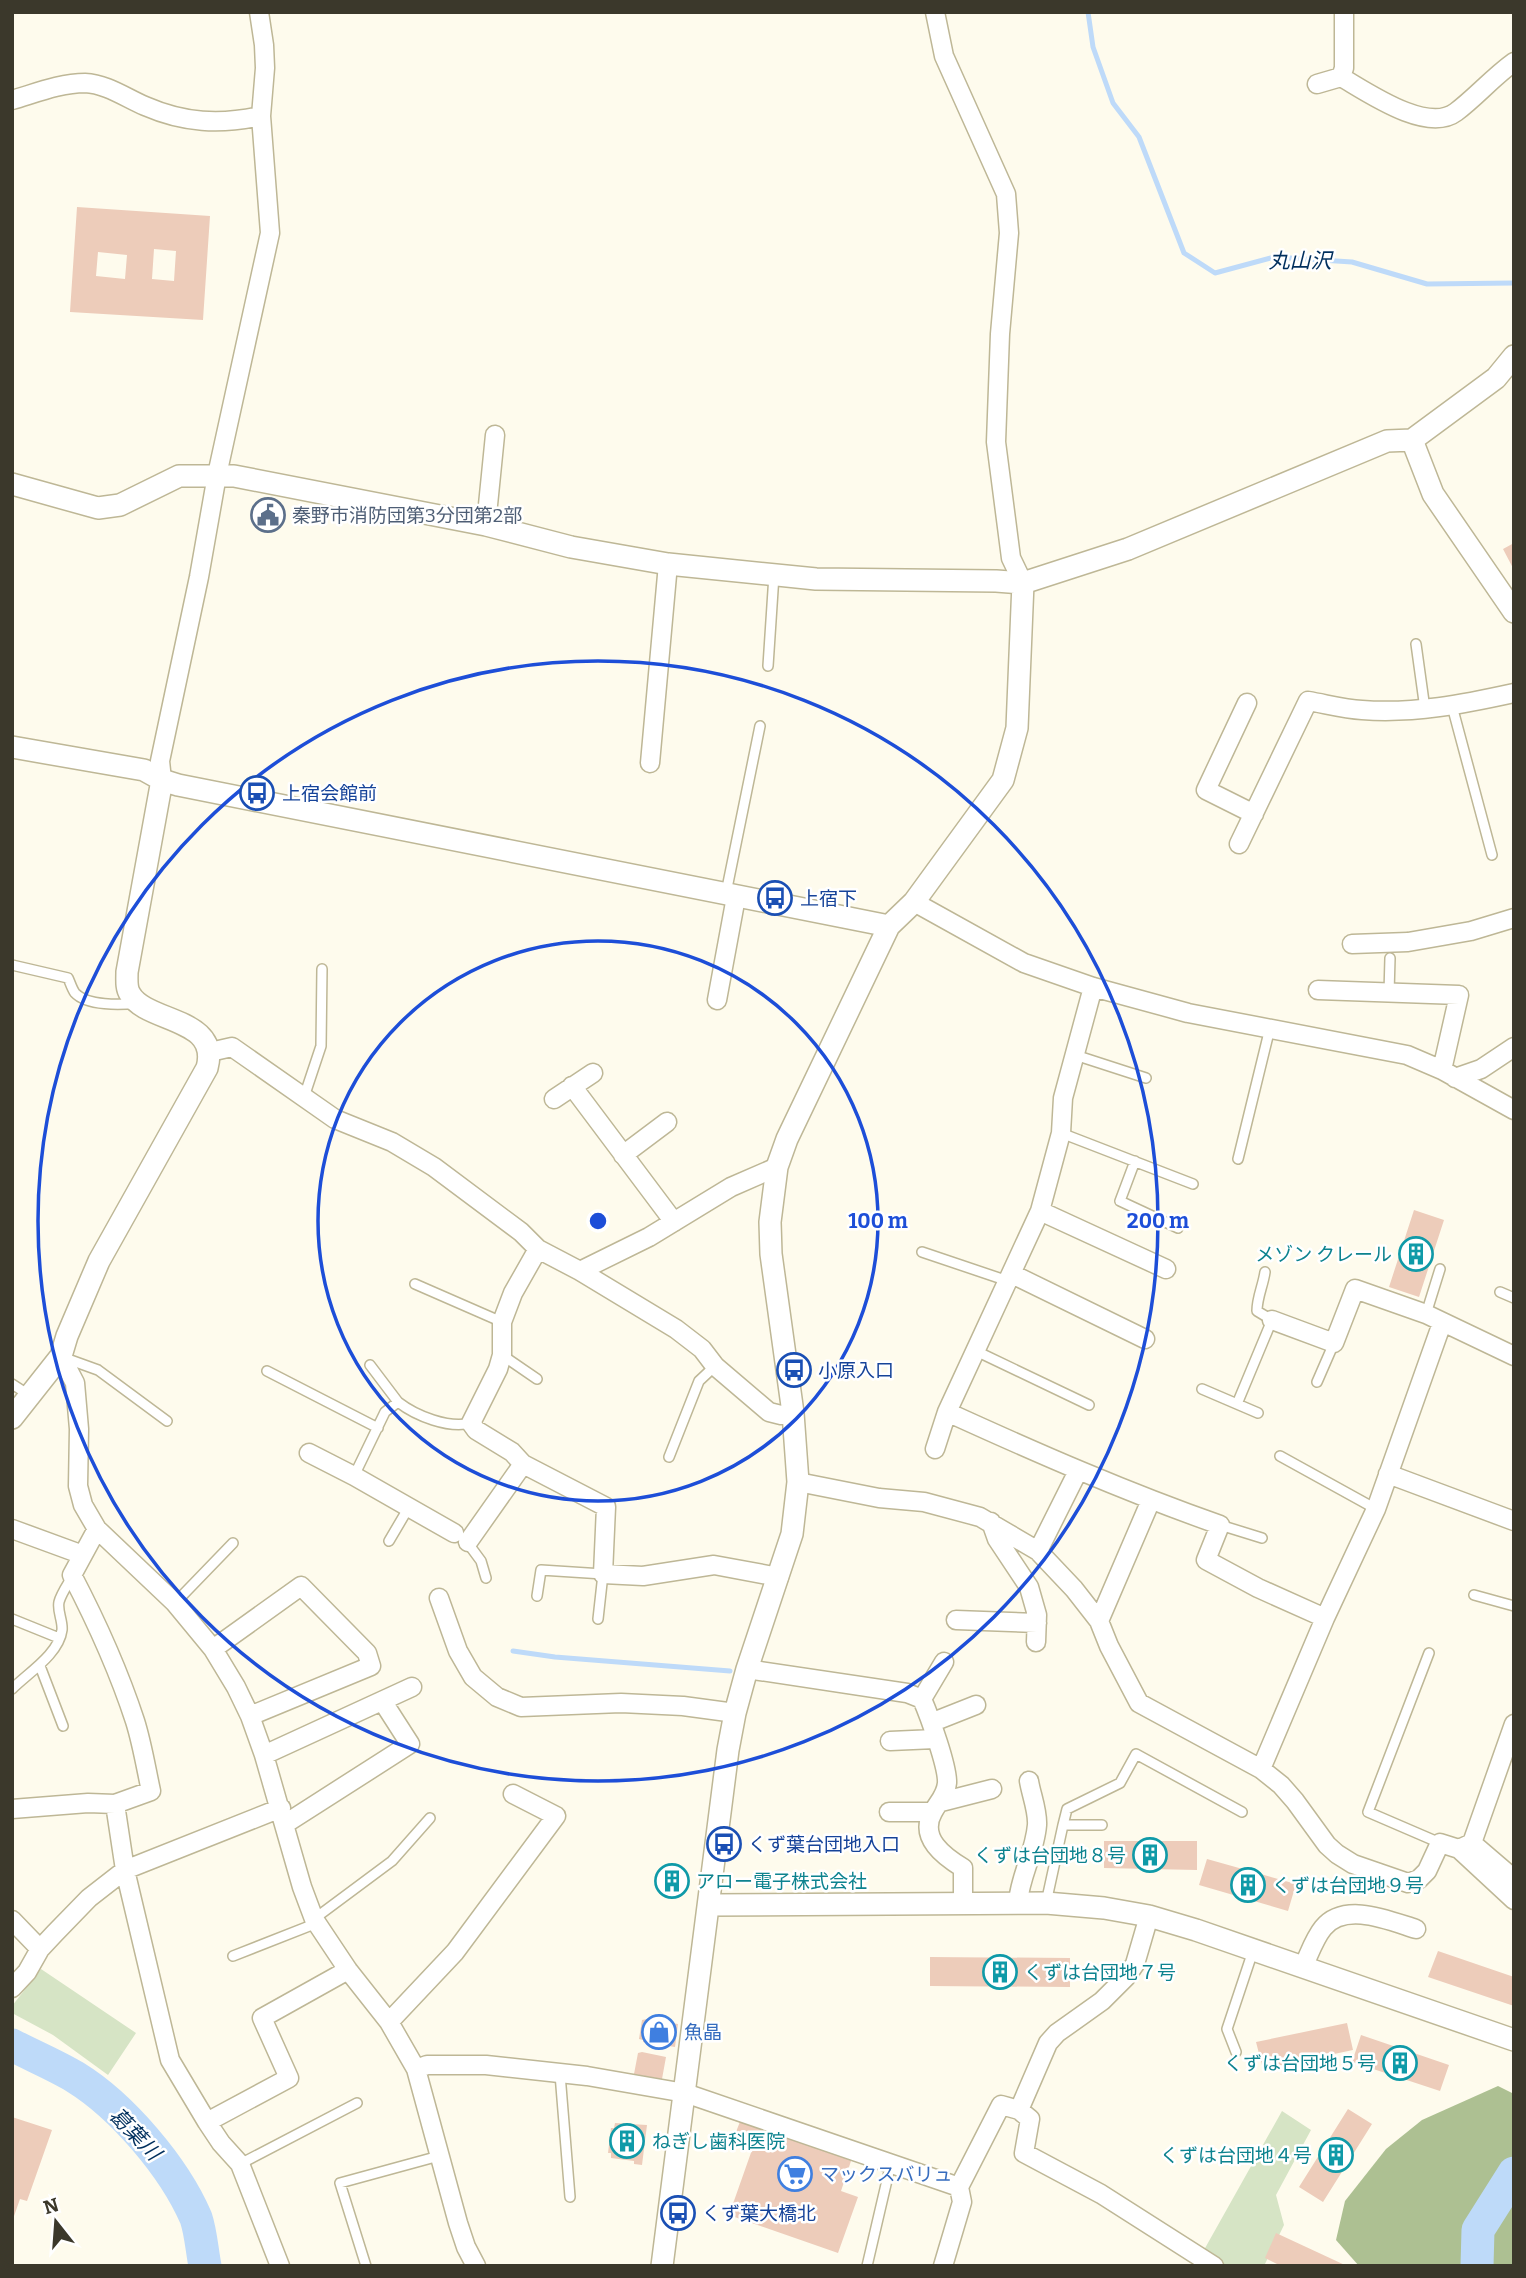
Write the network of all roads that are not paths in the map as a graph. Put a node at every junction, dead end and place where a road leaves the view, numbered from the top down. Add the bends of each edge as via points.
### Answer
1 (259, 12) edge
2 (935, 12) edge
3 (1344, 12) edge
4 (1514, 62) edge
5 (1340, 77) junction
6 (1317, 84) dead end
7 (12, 100) edge
8 (261, 116) junction
9 (1514, 356) edge
10 (495, 435) dead end
11 (1412, 440) junction
12 (216, 475) junction
13 (12, 484) edge
14 (485, 525) junction
15 (668, 564) junction
16 (774, 576) junction
17 (1023, 583) junction
18 (1514, 612) edge
19 (1416, 644) dead end
20 (768, 666) dead end
21 (1514, 693) edge
22 (1247, 703) dead end
23 (1452, 706) junction
24 (1425, 709) junction
25 (760, 726) dead end
26 (12, 747) edge
27 (650, 763) dead end
28 (162, 780) junction
29 (1254, 814) junction
30 (1239, 844) dead end
31 (1492, 855) dead end
32 (731, 896) junction
33 (914, 902) junction
34 (1514, 918) edge
35 (889, 926) junction
36 (1352, 944) dead end
37 (1390, 958) dead end
38 (12, 965) edge
39 (322, 969) dead end
40 (1093, 987) junction
41 (1318, 990) dead end
42 (1389, 993) junction
43 (717, 1000) dead end
44 (137, 1003) junction
45 (1270, 1028) junction
46 (1514, 1047) edge
47 (210, 1052) junction
48 (1075, 1055) junction
49 (593, 1073) dead end
50 (1449, 1074) junction
51 (1146, 1077) dead end
52 (572, 1086) junction
53 (304, 1097) junction
54 (554, 1099) dead end
55 (1514, 1110) edge
56 (667, 1122) dead end
57 (1061, 1133) junction
58 (623, 1154) junction
59 (1238, 1159) dead end
60 (1135, 1161) junction
61 (777, 1167) junction
62 (1193, 1184) dead end
63 (1040, 1211) junction
64 (674, 1222) junction
65 (1178, 1228) dead end
66 (538, 1249) junction
67 (922, 1252) dead end
68 (1166, 1269) dead end
69 (1440, 1269) dead end
70 (580, 1271) junction
71 (1265, 1272) dead end
72 (1010, 1278) junction
73 (415, 1284) dead end
74 (1500, 1292) dead end
75 (1514, 1298) edge
76 (1426, 1314) junction
77 (1272, 1320) junction
78 (502, 1322) junction
79 (1443, 1323) junction
80 (1145, 1339) dead end
81 (1334, 1343) junction
82 (976, 1351) junction
83 (502, 1355) junction
84 (61, 1356) junction
85 (1514, 1356) edge
86 (370, 1365) dead end
87 (715, 1366) junction
88 (267, 1370) dead end
89 (537, 1379) dead end
90 (1317, 1382) dead end
91 (1202, 1389) dead end
92 (21, 1390) edge
93 (398, 1402) junction
94 (1237, 1404) junction
95 (1089, 1405) dead end
96 (947, 1412) junction
97 (793, 1413) junction
98 (1258, 1413) dead end
99 (12, 1418) edge
100 (167, 1421) dead end
101 (471, 1423) junction
102 (378, 1428) junction
103 (935, 1449) dead end
104 (309, 1453) dead end
105 (1280, 1456) dead end
106 (669, 1457) dead end
107 (523, 1464) junction
108 (1078, 1471) junction
109 (1388, 1474) junction
110 (354, 1475) junction
111 (798, 1482) junction
112 (1151, 1500) junction
113 (409, 1507) junction
114 (1376, 1509) junction
115 (1513, 1519) edge
116 (991, 1522) junction
117 (1220, 1525) junction
118 (12, 1529) edge
119 (97, 1529) junction
120 (461, 1538) junction
121 (1262, 1538) dead end
122 (389, 1541) dead end
123 (233, 1543) dead end
124 (1038, 1551) junction
125 (83, 1555) junction
126 (603, 1574) junction
127 (72, 1575) junction
128 (779, 1577) junction
129 (486, 1578) dead end
130 (1474, 1595) dead end
131 (537, 1596) dead end
132 (439, 1598) dead end
133 (175, 1603) junction
134 (1514, 1606) edge
135 (1325, 1618) junction
136 (12, 1619) edge
137 (598, 1619) dead end
138 (956, 1620) dead end
139 (1099, 1621) junction
140 (1037, 1623) junction
141 (59, 1638) junction
142 (1036, 1642) dead end
143 (213, 1649) junction
144 (1429, 1653) dead end
145 (944, 1662) dead end
146 (40, 1666) junction
147 (747, 1669) junction
148 (412, 1687) dead end
149 (12, 1689) edge
150 (922, 1699) junction
151 (383, 1702) junction
152 (976, 1705) dead end
153 (735, 1713) junction
154 (250, 1716) junction
155 (1514, 1724) edge
156 (63, 1726) dead end
157 (934, 1731) junction
158 (890, 1741) dead end
159 (1510, 1748) edge
160 (264, 1755) junction
161 (1261, 1769) junction
162 (1029, 1781) dead end
163 (992, 1789) dead end
164 (513, 1794) dead end
165 (115, 1804) junction
166 (937, 1807) junction
167 (12, 1809) edge
168 (890, 1812) dead end
169 (1242, 1812) dead end
170 (283, 1816) junction
171 (430, 1818) dead end
172 (1063, 1825) junction
173 (1102, 1825) dead end
174 (1440, 1843) junction
175 (1465, 1846) junction
176 (125, 1870) junction
177 (1514, 1879) edge
178 (1514, 1900) edge
179 (963, 1902) junction
180 (1018, 1902) junction
181 (1045, 1903) junction
182 (709, 1905) junction
183 (1149, 1916) junction
184 (12, 1920) edge
185 (316, 1921) junction
186 (1416, 1929) dead end
187 (40, 1949) junction
188 (1254, 1949) junction
189 (233, 1956) dead end
190 (1303, 1967) junction
191 (348, 1970) junction
192 (14, 1983) edge
193 (389, 2022) junction
194 (1514, 2040) edge
195 (1236, 2052) dead end
196 (416, 2069) junction
197 (560, 2074) junction
198 (685, 2092) junction
199 (357, 2103) dead end
200 (1019, 2110) junction
201 (206, 2122) junction
202 (439, 2156) junction
203 (891, 2163) junction
204 (240, 2164) junction
205 (959, 2187) junction
206 (570, 2197) dead end
207 (280, 2266) edge
208 (366, 2266) edge
209 (476, 2266) edge
210 (662, 2266) edge
211 (867, 2266) edge
212 (943, 2266) edge
213 (1214, 2266) edge

1 - 8 street via 265,68
2 - 17 street via 942,48 1006,194 1009,233 996,442 1011,558
3 - 5 street
4 - 5 street via 1453,115 1436,118 1392,107
5 - 6 street
7 - 8 street via 87,83 174,116 233,122
8 - 12 street via 270,233
9 - 11 street via 1496,378
10 - 14 street
11 - 17 street via 1387,441 1128,549
11 - 18 street via 1433,494
12 - 13 street via 179,476 121,505 98,508
12 - 14 street
12 - 28 street via 200,577 160,761
14 - 15 street via 571,547
15 - 16 street
15 - 27 street
16 - 17 street
16 - 20 lane
17 - 33 street via 1017,728 1003,780
19 - 24 lane
21 - 23 street
22 - 29 street via 1206,790
23 - 24 street
23 - 31 lane
24 - 29 street via 1361,710 1308,701
25 - 32 lane
26 - 28 street via 144,769
28 - 32 street
28 - 44 street via 127,972 127,988
29 - 30 street
32 - 35 street
32 - 43 street
33 - 35 street
33 - 40 street via 1024,963
34 - 36 street via 1408,942
35 - 61 street
37 - 42 lane
38 - 44 lane via 68,978 75,993 85,1000 117,1006
39 - 53 lane via 321,1046
40 - 45 street via 1188,1013
40 - 48 street
41 - 42 street
42 - 50 street via 1459,995
44 - 47 street via 197,1032
45 - 50 street via 1408,1055
45 - 59 lane
46 - 50 street via 1481,1069
47 - 53 street via 232,1047
47 - 84 street via 207,1068 99,1261
48 - 51 lane
48 - 57 street via 1063,1098
49 - 52 street
50 - 55 street
52 - 54 street
52 - 58 street
53 - 66 street via 335,1119 391,1142 434,1167
56 - 58 street
57 - 60 lane
57 - 63 street
58 - 64 street
60 - 62 lane
60 - 65 lane via 1120,1201
61 - 64 street via 731,1187
61 - 97 street via 771,1254
63 - 68 street
63 - 72 street
64 - 70 street
66 - 70 street
66 - 78 street
67 - 72 lane
69 - 76 lane
70 - 87 street via 676,1329
71 - 77 lane via 1256,1311
72 - 80 street
72 - 82 street
73 - 78 lane
74 - 75 lane
76 - 79 street
76 - 81 street via 1355,1289
77 - 81 street
77 - 94 lane
78 - 83 street
79 - 85 street
79 - 109 street
81 - 90 lane
82 - 95 lane
82 - 96 street
83 - 89 lane
83 - 101 street
84 - 92 street
84 - 100 lane via 98,1370
84 - 119 street via 75,1383 78,1486
86 - 93 lane
87 - 97 street via 769,1412
87 - 106 lane via 699,1381
88 - 102 lane
91 - 94 lane
92 - 99 street
93 - 101 lane via 432,1419 461,1426
93 - 102 lane via 385,1412
94 - 98 lane
96 - 103 street
96 - 108 street
97 - 111 street
101 - 107 street
102 - 110 lane
104 - 110 street
105 - 114 lane
107 - 120 street
107 - 126 street via 606,1507
108 - 112 street
108 - 124 street
109 - 114 street
109 - 115 street
110 - 113 street
111 - 116 street via 924,1502
111 - 128 street via 792,1534
112 - 117 street
112 - 139 street
113 - 120 street
113 - 122 lane
114 - 135 street
116 - 124 street
116 - 140 street via 1029,1587
117 - 121 lane
117 - 135 street via 1206,1560
118 - 125 street
119 - 125 street
119 - 133 street
120 - 129 lane via 481,1561
123 - 133 lane
124 - 139 street
125 - 127 street
126 - 128 street via 643,1576 714,1565
126 - 131 lane via 541,1570
126 - 137 lane
127 - 141 lane via 59,1602
127 - 165 street via 102,1633 135,1722 151,1791
128 - 147 street
130 - 134 lane
132 - 153 street via 473,1678 497,1697 521,1707 621,1703
133 - 143 street
135 - 161 street
136 - 141 lane
138 - 140 street via 977,1612
139 - 161 street via 1139,1703
140 - 142 street
141 - 146 lane
143 - 154 street
143 - 154 street via 301,1586 367,1653 371,1666
144 - 174 lane via 1368,1812
145 - 150 street
146 - 149 lane
146 - 156 lane
147 - 150 street
147 - 153 street
148 - 151 street
150 - 157 street
151 - 160 street
151 - 170 street via 410,1744
152 - 157 street
153 - 182 street
154 - 160 street
155 - 159 street
157 - 158 street
157 - 166 street via 947,1783
159 - 175 street
160 - 170 street
161 - 174 street via 1295,1801 1327,1845 1353,1864 1408,1883 1427,1871
162 - 180 street via 1037,1824
163 - 166 street
164 - 193 street via 556,1816 455,1952
165 - 167 street
165 - 176 street
166 - 168 street
166 - 179 street via 930,1831 933,1844 963,1868
169 - 172 lane via 1136,1754 1120,1783 1067,1809
170 - 176 street
170 - 185 street
171 - 185 lane via 392,1861
172 - 173 lane
172 - 181 lane
174 - 175 street
175 - 177 street
175 - 178 street
176 - 187 street via 89,1898
176 - 201 street via 170,2060
179 - 180 street
179 - 182 street
180 - 181 street
181 - 183 street
182 - 198 street
183 - 188 street
183 - 200 street via 1135,1964 1126,1978 1048,2043
184 - 187 street
185 - 189 lane
185 - 191 street
186 - 190 street via 1371,1916 1343,1916 1324,1926
187 - 192 street via 27,1972
188 - 190 street
188 - 195 lane via 1227,2029
190 - 194 street
191 - 193 street
191 - 201 street via 262,2018 289,2078
193 - 196 street
196 - 197 street via 427,2064 485,2066
196 - 202 street
197 - 198 street
197 - 206 lane
198 - 203 street
198 - 210 street
199 - 204 lane
200 - 205 street via 1000,2105
200 - 213 street via 1030,2119 1024,2152 1101,2194
201 - 204 street
202 - 208 lane via 340,2183
202 - 209 street
203 - 205 street
203 - 211 lane
204 - 207 street
205 - 212 street via 962,2202

